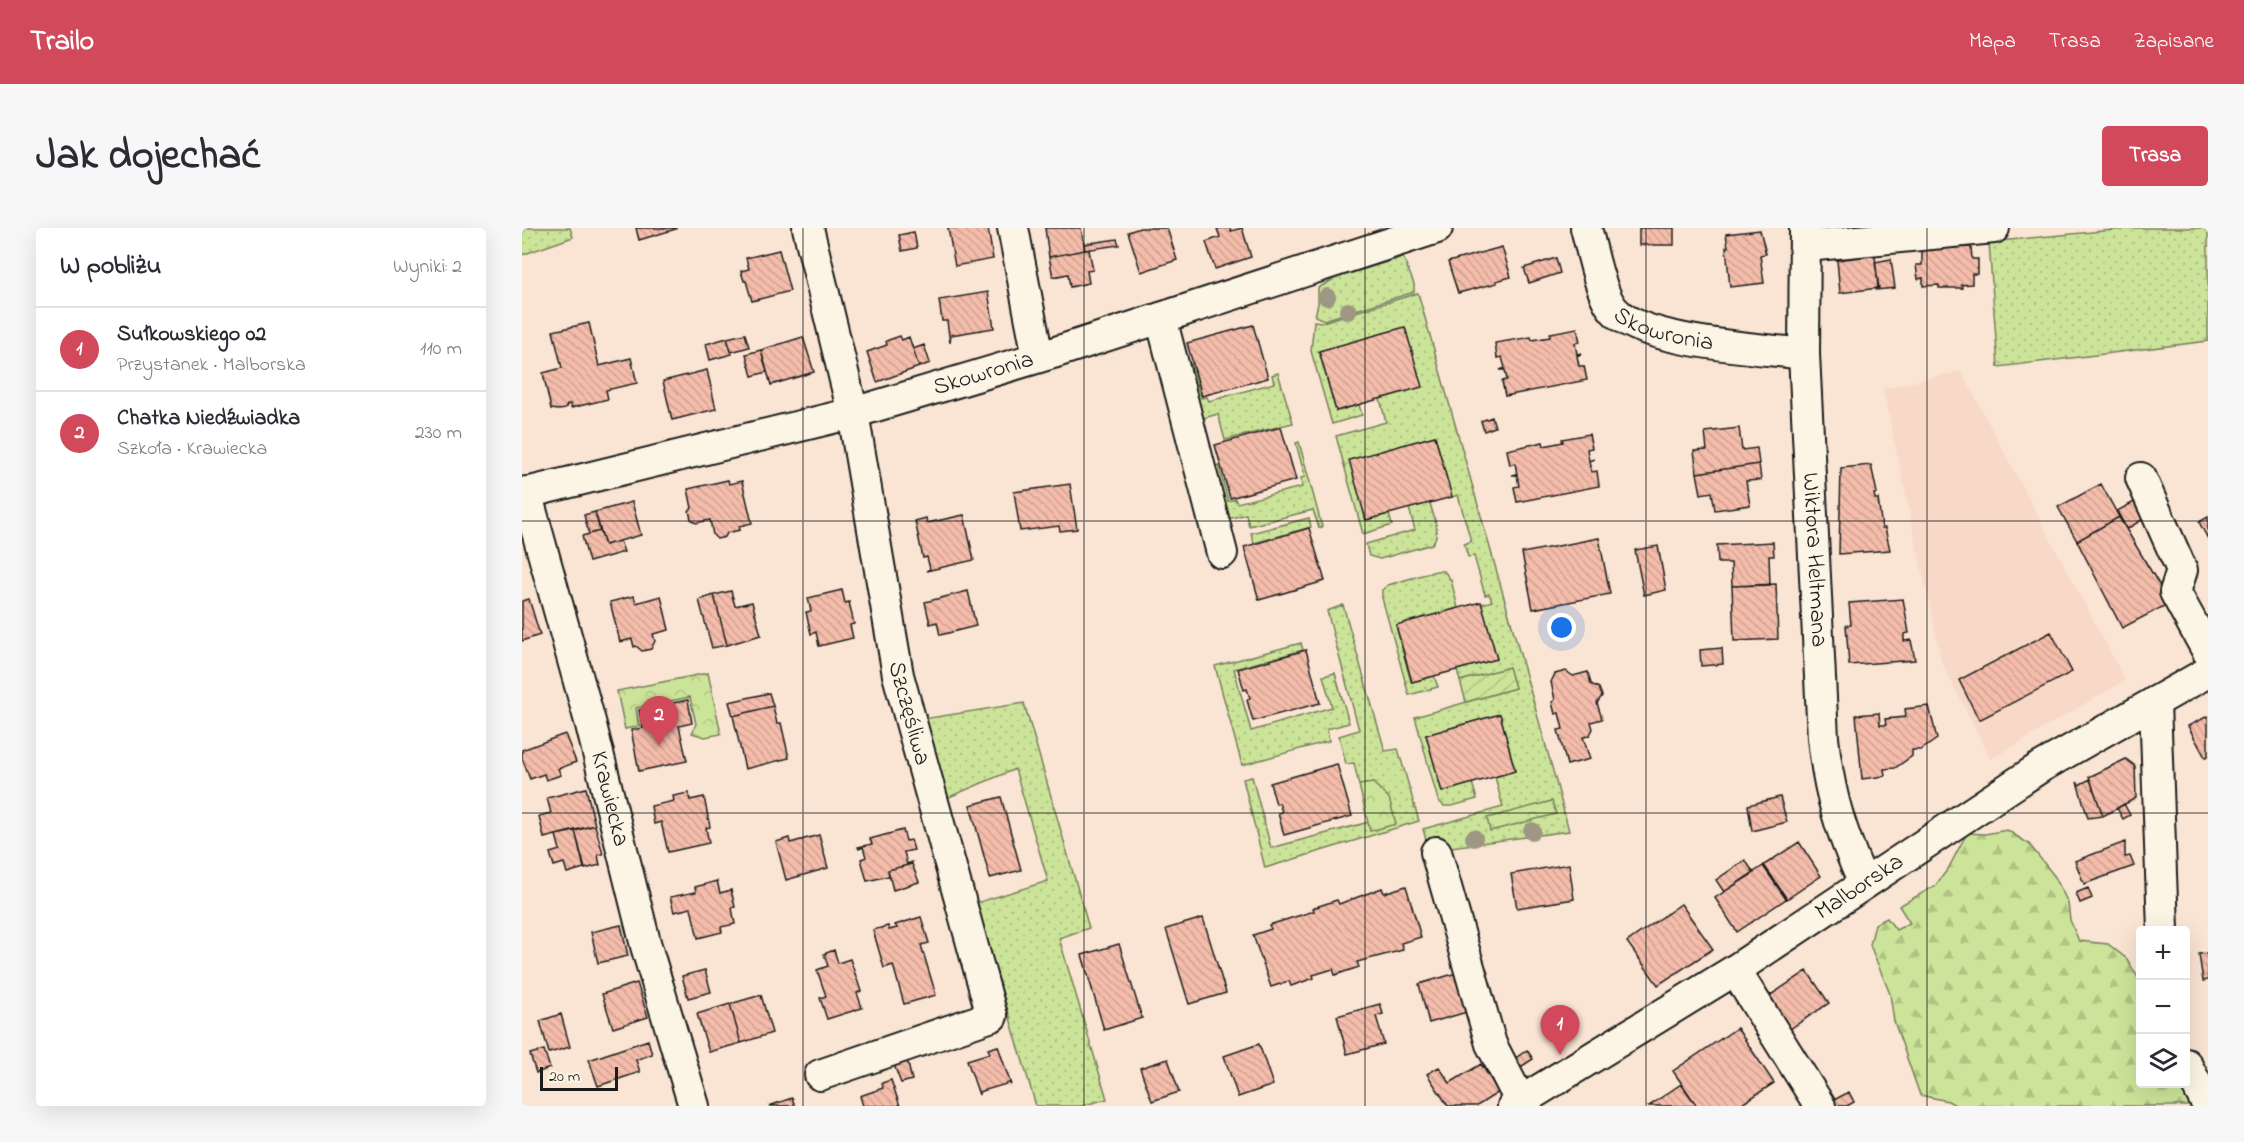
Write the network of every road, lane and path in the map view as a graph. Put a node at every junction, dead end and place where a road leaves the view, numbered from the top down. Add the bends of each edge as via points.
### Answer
1 (808, 228) edge
2 (1013, 228) edge
3 (1437, 228) edge
4 (1586, 228) edge
5 (1994, 228) edge
6 (1806, 237) edge
7 (1161, 318) junction
8 (1804, 354) junction
9 (1038, 357) junction
10 (853, 413) junction
11 (2141, 478) dead end
12 (524, 493) edge
13 (1221, 553) dead end
14 (2208, 652) edge
15 (2208, 672) edge
16 (2155, 702) junction
17 (1436, 852) dead end
18 (1864, 884) junction
19 (2163, 926) edge
20 (1735, 970) junction
21 (2190, 1072) edge
22 (820, 1075) dead end
23 (1518, 1103) edge
24 (694, 1106) edge
25 (1820, 1106) edge
26 (2208, 1106) edge

1 - 10 street, Szczęśliwa
2 - 9 street
3 - 7 street, Skowronia
4 - 8 street, Skowronia via 1606,298 1630,324 1662,335
5 - 6 street
6 - 8 street, Wiktora Heltmana
7 - 9 street, Skowronia
7 - 13 street
8 - 18 street, Wiktora Heltmana via 1822,738 1833,806
9 - 10 street, Skowronia
10 - 12 street, Skowronia
10 - 22 street, Szczęśliwa via 898,675 992,1016
11 - 14 street via 2182,570 2175,592
12 - 24 street, Krawiecka via 591,725 646,946
15 - 16 street, Malborska
16 - 18 street, Malborska via 2038,768
16 - 19 street
17 - 23 street via 1491,1044
18 - 20 street, Malborska
20 - 23 street, Malborska
20 - 25 street
21 - 26 street

